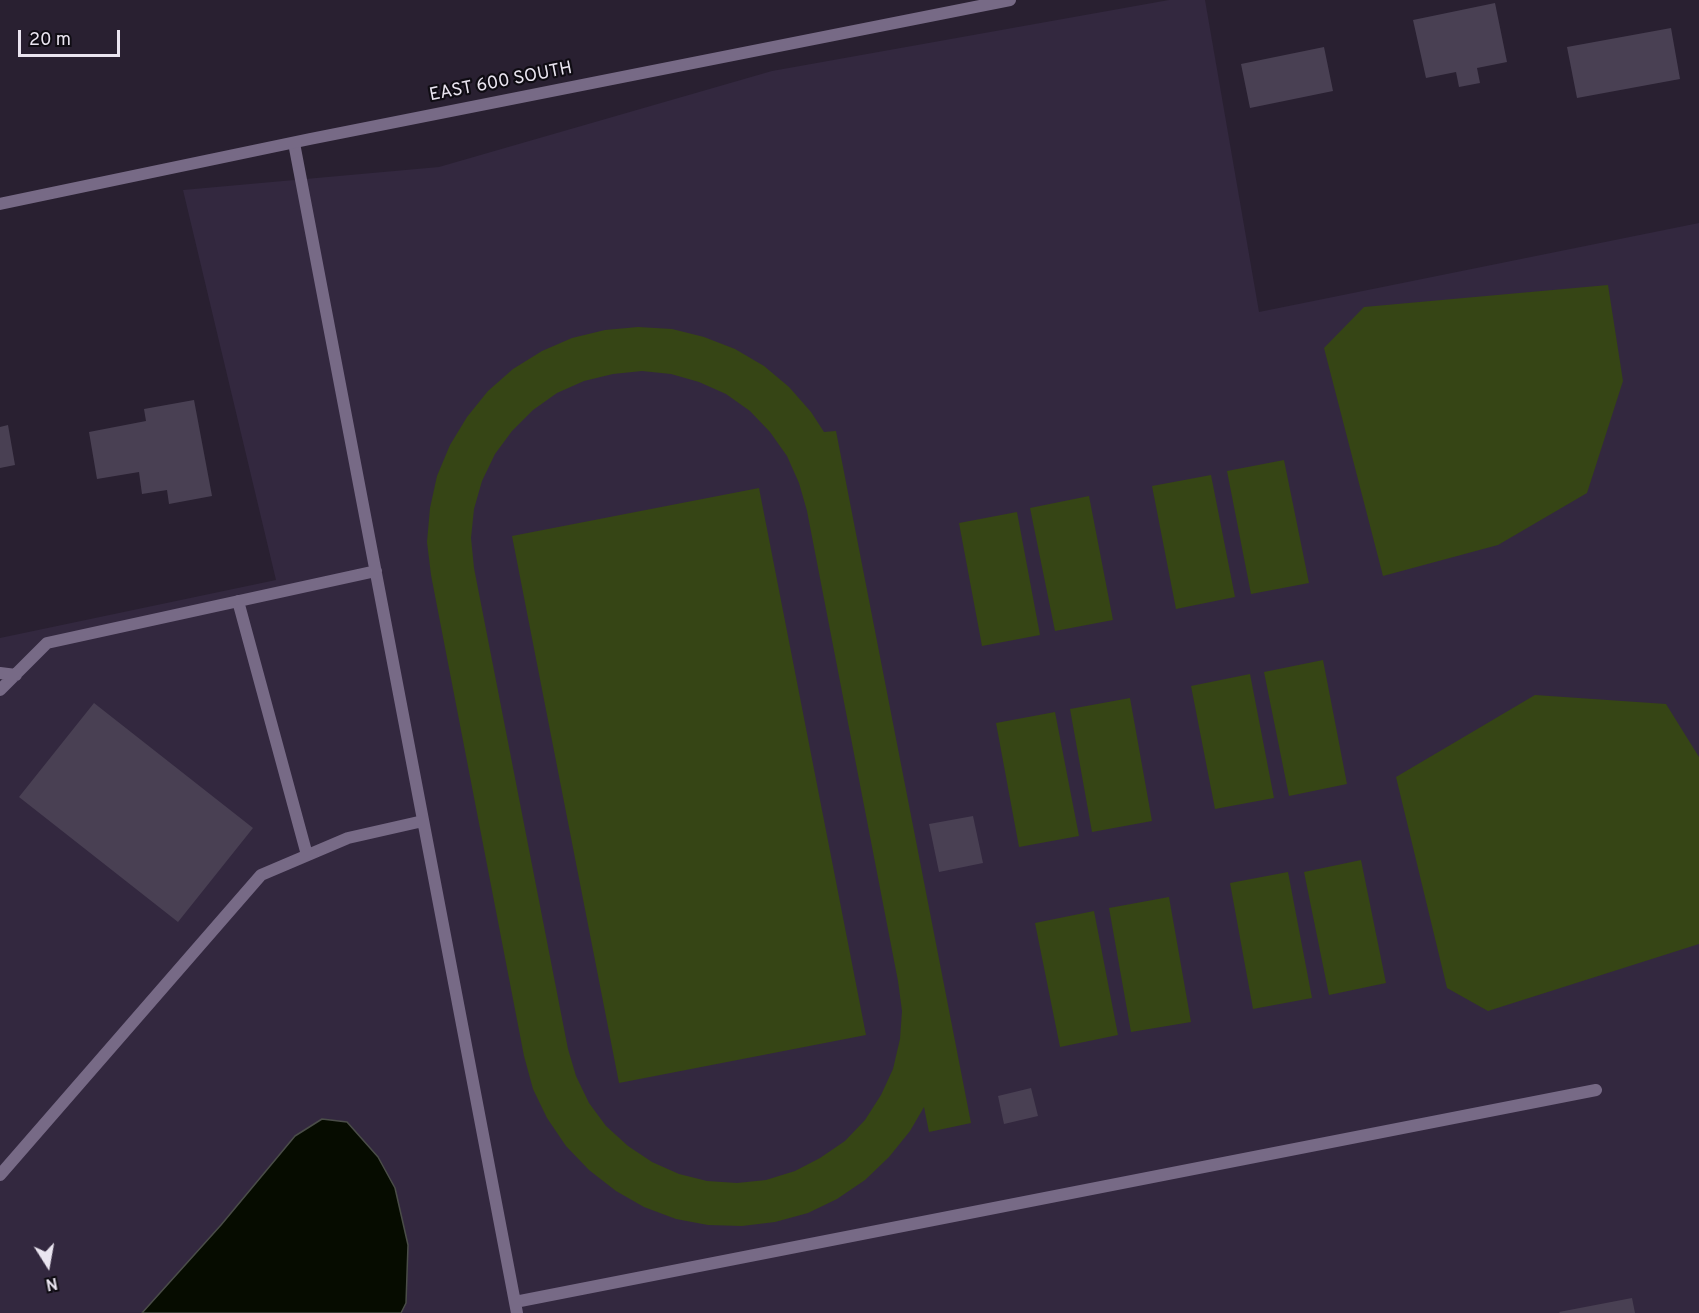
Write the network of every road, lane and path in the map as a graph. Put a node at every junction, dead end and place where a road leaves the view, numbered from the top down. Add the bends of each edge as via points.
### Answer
1 (1010, 0) edge
2 (952, 6) edge
3 (294, 143) junction
4 (0, 204) edge
5 (375, 571) junction
6 (238, 601) junction
7 (0, 673) edge
8 (16, 675) junction
9 (0, 690) edge
10 (423, 821) junction
11 (307, 855) junction
12 (1596, 1090) dead end
13 (0, 1175) edge
14 (516, 1308) edge

1 - 2 street, EAST 600 SOUTH
2 - 3 street, EAST 600 SOUTH
3 - 4 street, EAST 600 SOUTH
3 - 5 street
5 - 6 street
5 - 10 street
6 - 8 street via 47,643
6 - 11 street
7 - 8 street
8 - 9 street
10 - 11 street via 348,838
10 - 14 street
11 - 13 street via 261,875
12 - 14 street

